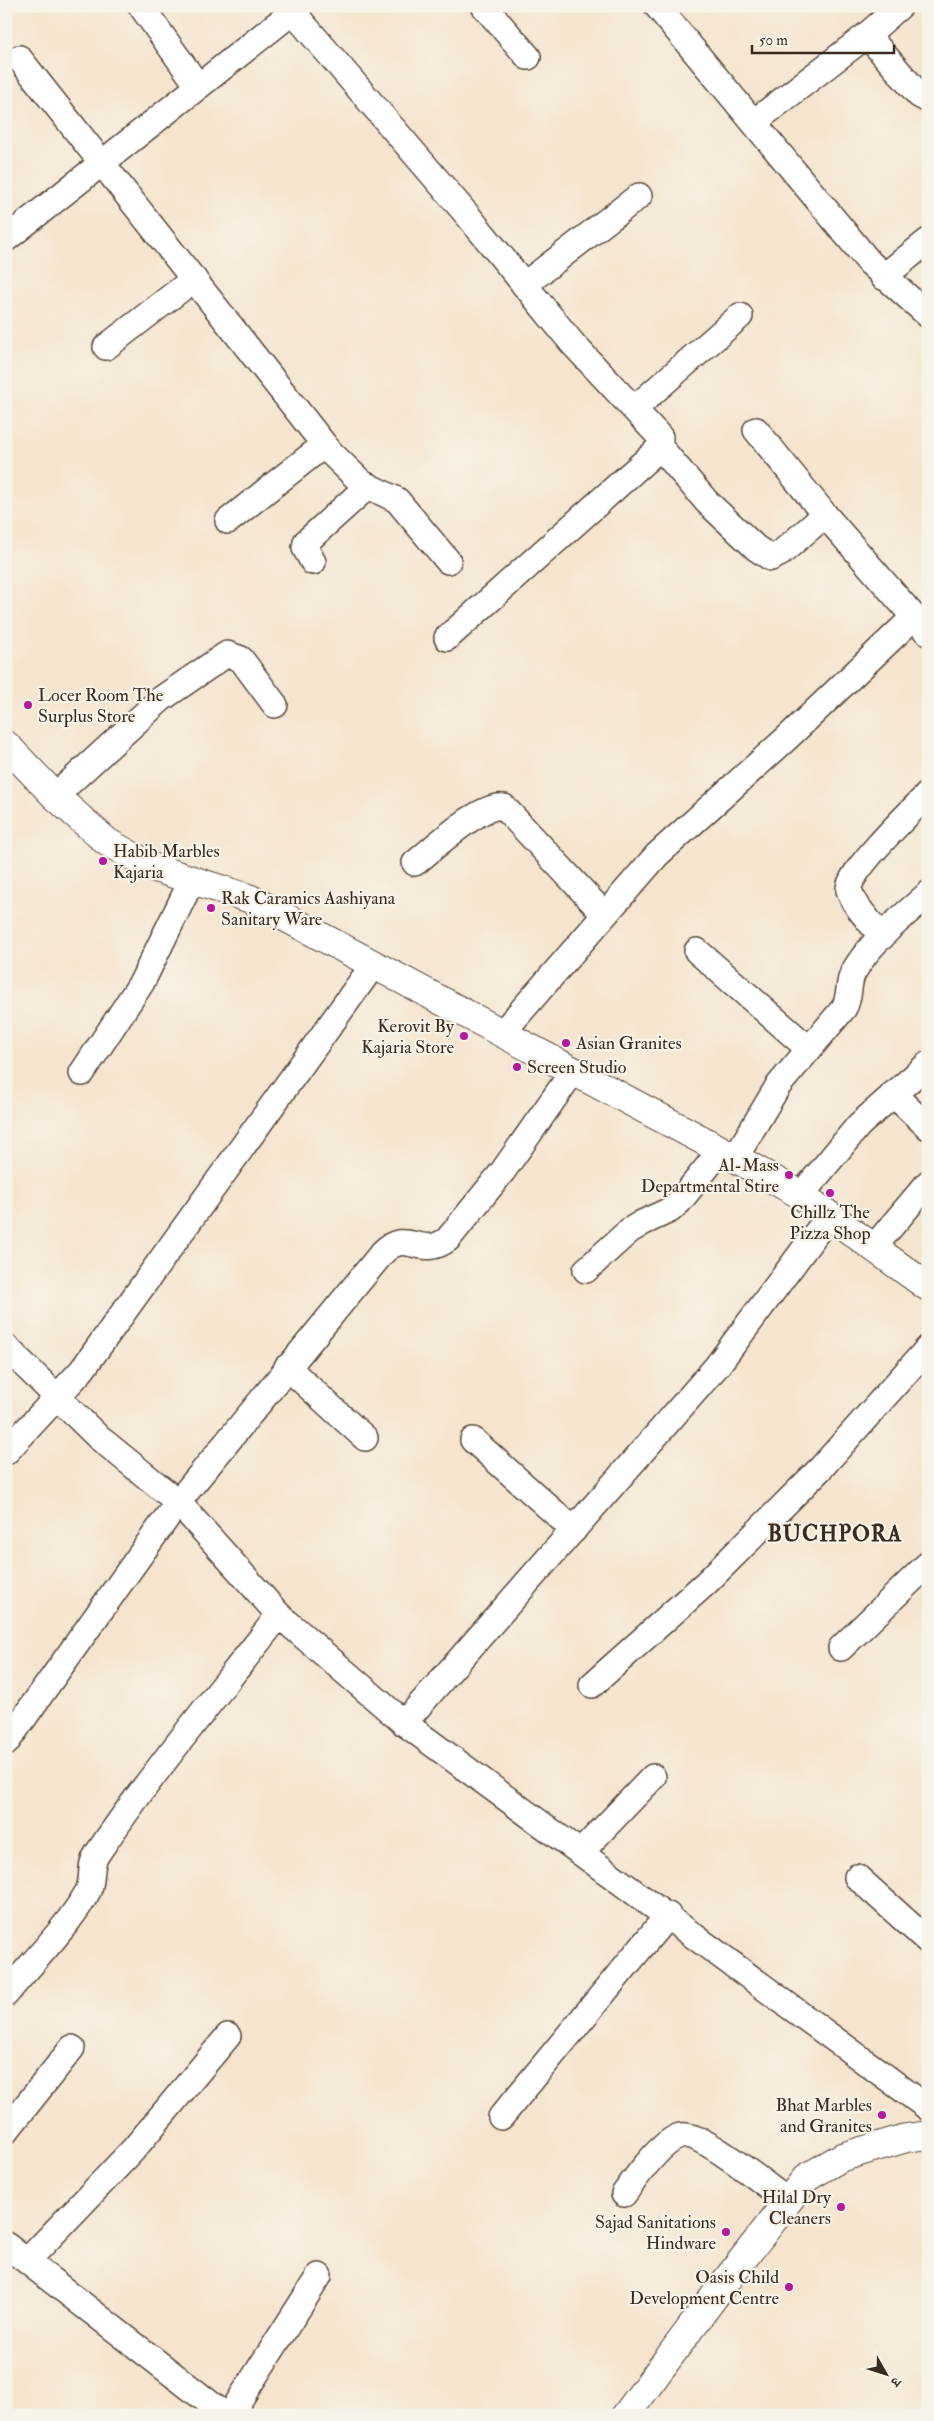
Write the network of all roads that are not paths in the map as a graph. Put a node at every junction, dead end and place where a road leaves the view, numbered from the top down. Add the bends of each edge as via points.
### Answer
1 (141, 6) edge
2 (484, 6) edge
3 (657, 6) edge
4 (900, 6) edge
5 (297, 9) edge
6 (867, 35) junction
7 (528, 57) dead end
8 (19, 58) dead end
9 (198, 86) junction
10 (928, 100) edge
11 (754, 122) junction
12 (101, 162) junction
13 (639, 196) dead end
14 (6, 239) edge
15 (928, 241) edge
16 (883, 277) junction
17 (194, 279) junction
18 (524, 285) junction
19 (928, 315) edge
20 (740, 316) dead end
21 (106, 347) dead end
22 (634, 408) junction
23 (756, 430) dead end
24 (324, 445) junction
25 (660, 448) junction
26 (368, 486) junction
27 (825, 515) junction
28 (228, 521) dead end
29 (448, 561) dead end
30 (313, 562) dead end
31 (920, 625) edge
32 (447, 638) dead end
33 (275, 706) dead end
34 (6, 745) edge
35 (928, 794) edge
36 (55, 796) junction
37 (415, 863) dead end
38 (192, 880) junction
39 (928, 894) edge
40 (604, 914) junction
41 (882, 937) junction
42 (697, 951) dead end
43 (374, 964) junction
44 (502, 1033) junction
45 (808, 1049) junction
46 (928, 1064) edge
47 (574, 1070) junction
48 (82, 1073) dead end
49 (893, 1094) junction
50 (928, 1127) edge
51 (728, 1154) junction
52 (928, 1183) edge
53 (801, 1195) junction
54 (829, 1216) junction
55 (874, 1247) junction
56 (586, 1270) dead end
57 (928, 1287) edge
58 (6, 1347) edge
59 (928, 1348) edge
60 (286, 1367) junction
61 (56, 1398) junction
62 (365, 1438) dead end
63 (472, 1440) dead end
64 (6, 1452) edge
65 (178, 1502) junction
66 (574, 1530) junction
67 (924, 1575) edge
68 (279, 1615) junction
69 (841, 1648) dead end
70 (592, 1685) dead end
71 (404, 1723) junction
72 (6, 1743) edge
73 (653, 1777) dead end
74 (581, 1852) junction
75 (857, 1877) dead end
76 (668, 1915) junction
77 (928, 1941) edge
78 (6, 1994) edge
79 (228, 2036) dead end
80 (72, 2048) dead end
81 (928, 2108) edge
82 (501, 2118) dead end
83 (6, 2131) edge
84 (928, 2134) edge
85 (624, 2194) dead end
86 (788, 2201) junction
87 (6, 2245) edge
88 (28, 2260) junction
89 (319, 2276) dead end
90 (225, 2415) edge
91 (230, 2415) edge
92 (626, 2415) edge

1 - 9 street
2 - 7 street
3 - 11 street
4 - 6 street
5 - 9 street
5 - 18 street
6 - 10 street via 918,94
6 - 11 street
8 - 12 street
9 - 12 street
11 - 16 street
12 - 14 street
12 - 17 street
13 - 18 street
15 - 16 street
16 - 19 street
17 - 21 street
17 - 24 street
18 - 22 street via 573,344
20 - 22 street
22 - 25 street via 656,430 662,442
23 - 27 street
24 - 26 street
24 - 28 street
25 - 27 street via 707,502 771,558
25 - 32 street
26 - 29 street via 397,500
26 - 30 street via 306,542 305,548
27 - 31 street
31 - 40 street via 657,855
33 - 36 street via 241,659 227,654 161,699
34 - 36 main road
35 - 41 street via 860,866 850,881 852,896
36 - 38 main road via 107,842 152,867
37 - 40 street via 473,818 491,807 504,806
38 - 43 main road via 251,899
38 - 48 street via 142,982
39 - 41 street
40 - 44 street
41 - 45 street via 854,972 844,1008
42 - 45 street
43 - 44 main road
43 - 61 street via 129,1306 82,1370
44 - 47 main road
45 - 51 street
46 - 49 street
47 - 51 main road
47 - 60 street via 486,1193 448,1239 430,1248 400,1242 390,1245
49 - 50 street
49 - 53 street via 858,1125
51 - 53 main road
51 - 56 street via 670,1210 629,1231
52 - 55 street
53 - 54 main road
54 - 55 main road
54 - 66 street via 717,1366
55 - 57 main road
58 - 61 street
59 - 70 street via 821,1468 707,1582
60 - 62 street
60 - 65 street
61 - 64 street
61 - 65 street via 126,1462
63 - 66 street
65 - 68 street
65 - 72 street
66 - 71 street
67 - 69 street
68 - 71 street
68 - 78 street via 95,1856 90,1871 92,1883 86,1895
71 - 74 street
73 - 74 street
74 - 76 street
75 - 77 street
76 - 81 street
76 - 82 street
79 - 88 street via 133,2150
80 - 83 street
84 - 86 main road via 842,2158 806,2178
85 - 86 street via 636,2176 668,2143 681,2136 692,2136 709,2144
86 - 92 main road
87 - 88 street
88 - 90 street
89 - 91 street

